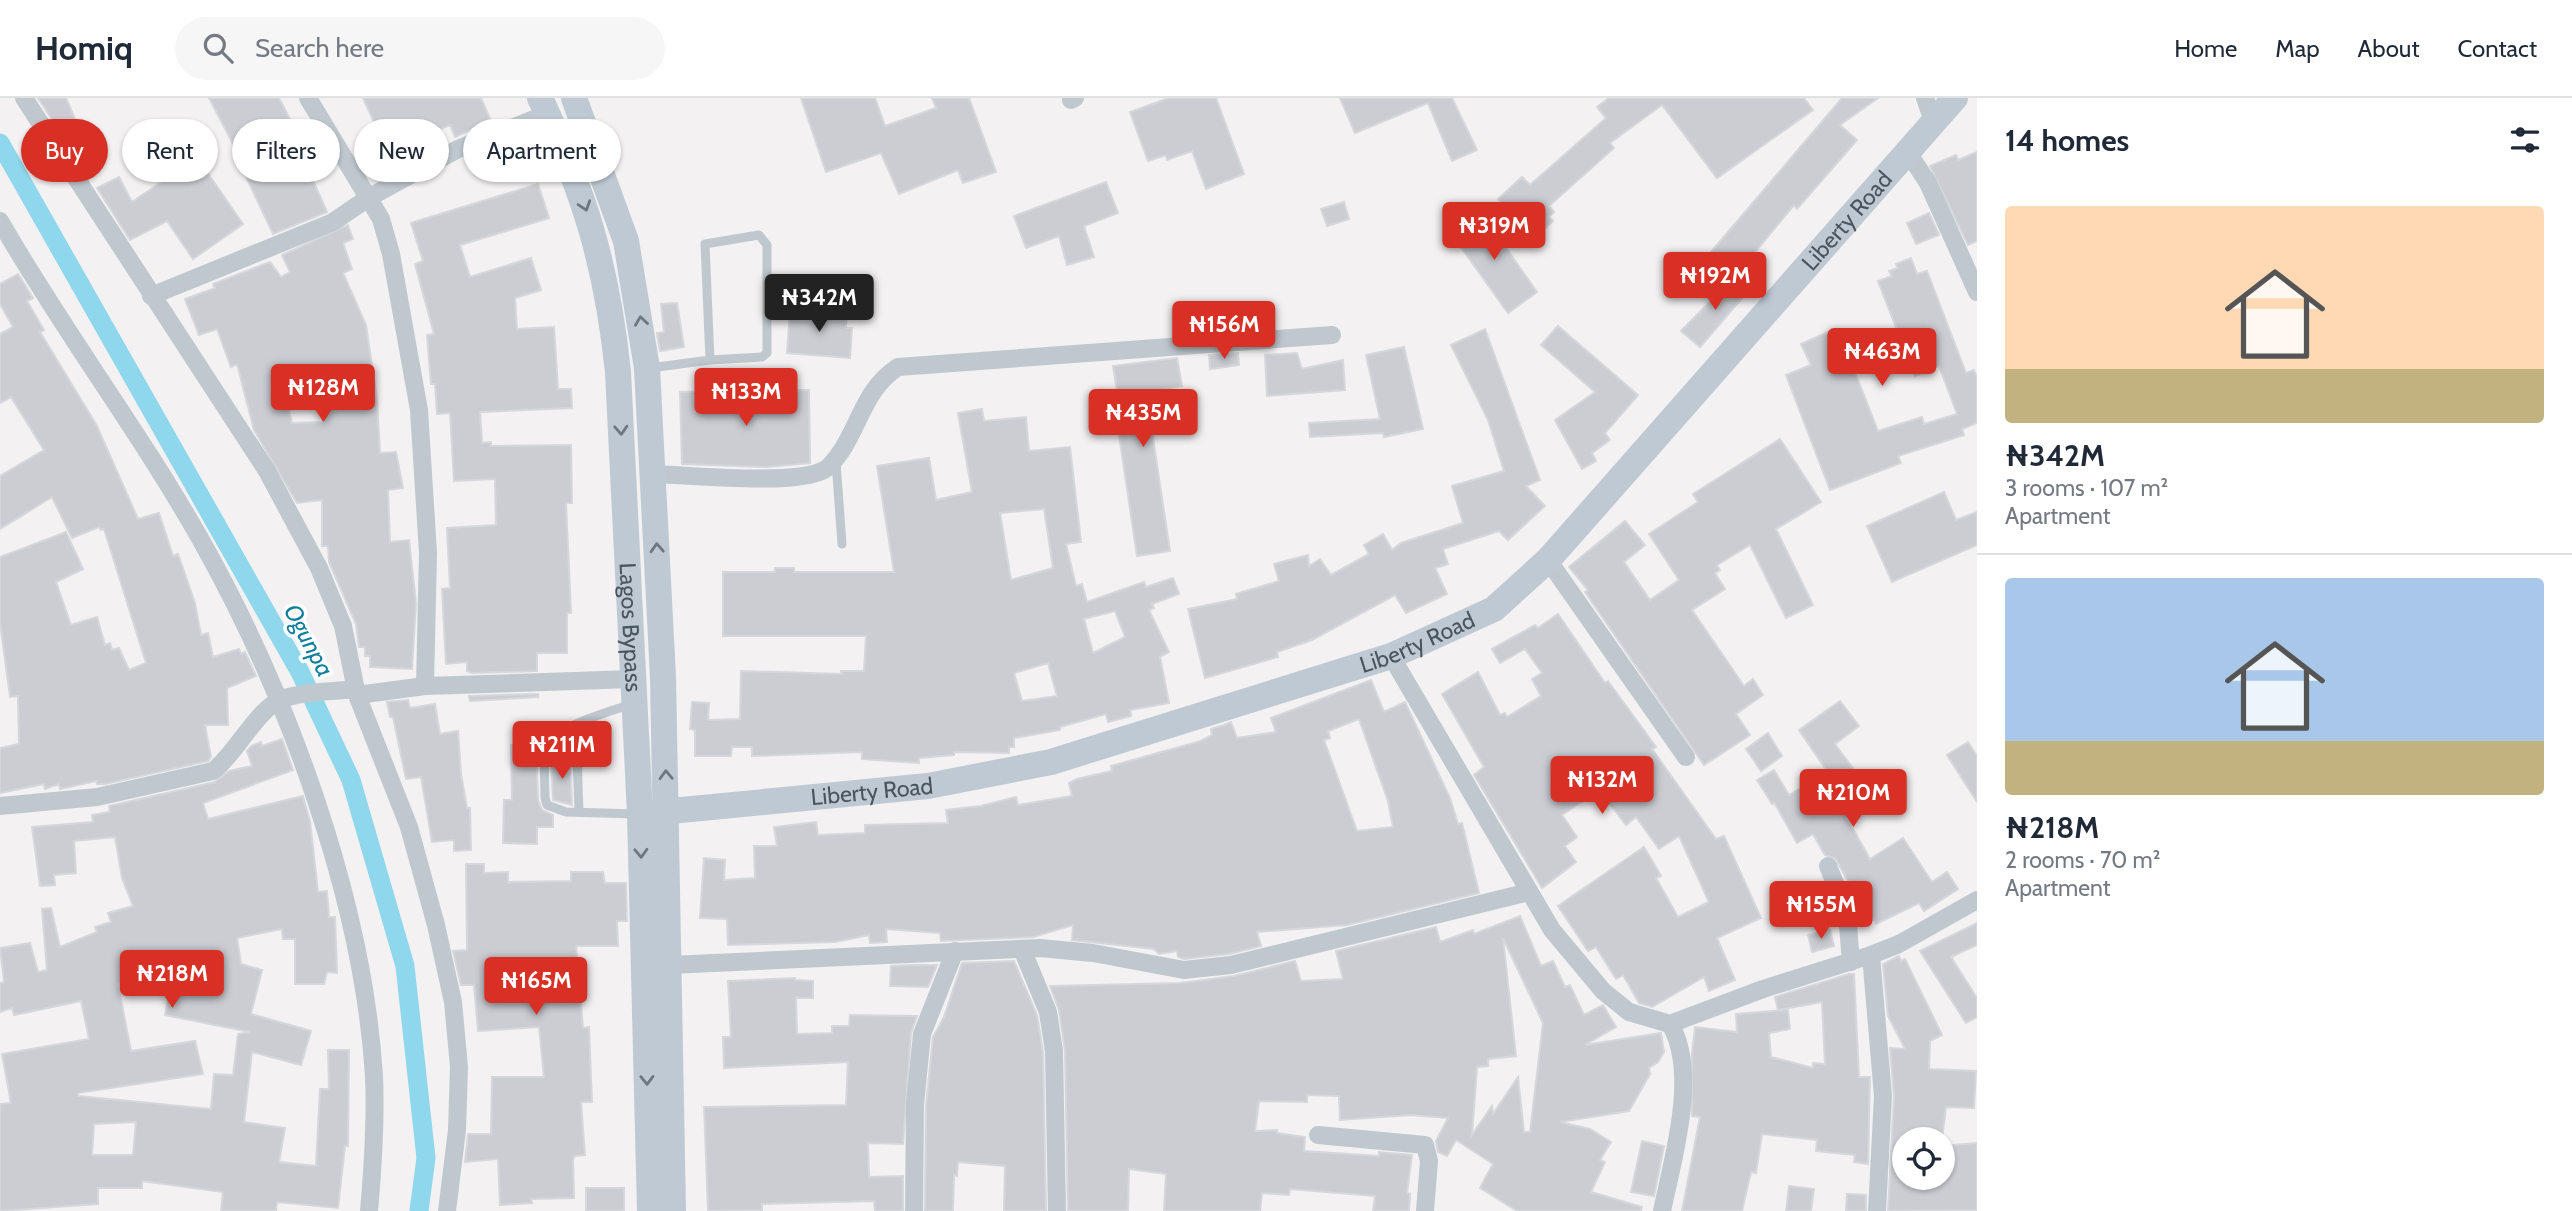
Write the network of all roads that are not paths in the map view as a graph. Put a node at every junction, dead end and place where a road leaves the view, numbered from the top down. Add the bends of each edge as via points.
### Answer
1 (24, 98) edge
2 (308, 98) edge
3 (573, 98) edge
4 (1955, 98) edge
5 (544, 106) edge
6 (1929, 109) edge
7 (1907, 151) junction
8 (369, 198) junction
9 (0, 221) edge
10 (1977, 292) edge
11 (151, 296) junction
12 (1332, 335) dead end
13 (710, 360) junction
14 (648, 368) junction
15 (835, 458) junction
16 (653, 474) junction
17 (842, 544) dead end
18 (1548, 560) junction
19 (1391, 656) junction
20 (425, 686) junction
21 (633, 691) junction
22 (356, 692) junction
23 (281, 699) junction
24 (576, 725) junction
25 (1686, 757) dead end
26 (0, 806) edge
27 (579, 812) junction
28 (667, 813) junction
29 (640, 814) junction
30 (1828, 866) dead end
31 (1529, 892) junction
32 (1977, 900) edge
33 (1022, 949) junction
34 (955, 951) junction
35 (1871, 955) junction
36 (1851, 962) junction
37 (670, 965) junction
38 (1670, 1024) junction
39 (1318, 1135) dead end
40 (369, 1211) edge
41 (447, 1211) edge
42 (650, 1211) edge
43 (673, 1211) edge
44 (914, 1211) edge
45 (1057, 1211) edge
46 (1424, 1211) edge
47 (1662, 1211) edge
48 (1877, 1211) edge

1 - 11 street
2 - 8 street
14 -> 3 main road, Lagos Bypass via 626,241
4 - 6 main road, Liberty Road
5 - 8 street
5 -> 21 main road, Lagos Bypass via 599,248 611,309
6 - 7 main road, Liberty Road
7 - 10 street via 1928,183
7 - 18 main road, Liberty Road
8 - 11 street via 333,222
8 - 20 street via 391,254 419,410 428,553
9 - 23 street via 203,543
11 - 22 street via 267,471 319,568 343,626
12 - 15 street via 898,367 882,378 867,399
13 - 13 lane via 767,353 767,245 759,235 705,244
13 - 14 lane
14 - 16 main road, Lagos Bypass
15 - 16 street via 825,470 787,477
15 - 17 lane
28 -> 16 main road, Lagos Bypass
18 - 19 main road, Liberty Road via 1494,609
18 - 25 street
19 - 28 main road, Liberty Road via 1100,748 997,774 928,786
19 - 31 street
20 - 21 street
20 - 22 street
21 - 24 lane
21 - 29 main road, Lagos Bypass
22 - 23 street
22 - 41 street via 409,827 453,1002 457,1130
23 - 26 street via 213,771 97,797
23 - 40 street via 323,823 369,1023 374,1157
24 - 27 lane
24 - 27 lane via 557,734 544,749 545,798 554,809
27 - 29 lane
28 - 29 main road, Liberty Road
28 - 37 main road, Lagos Bypass
29 -> 42 main road, Lagos Bypass
30 - 36 street via 1847,913
31 - 33 street via 1231,965 1184,970 1093,953
31 - 38 street via 1552,930 1603,991 1629,1013
32 - 35 street
33 - 34 street
33 - 45 street via 1048,1012 1054,1051
34 - 37 street
34 - 44 street via 922,1034 915,1104
35 - 36 street
35 - 48 street via 1883,1096
36 - 38 street
37 - 43 main road, Lagos Bypass
38 - 47 street via 1680,1040 1683,1081
39 - 46 street via 1426,1145

